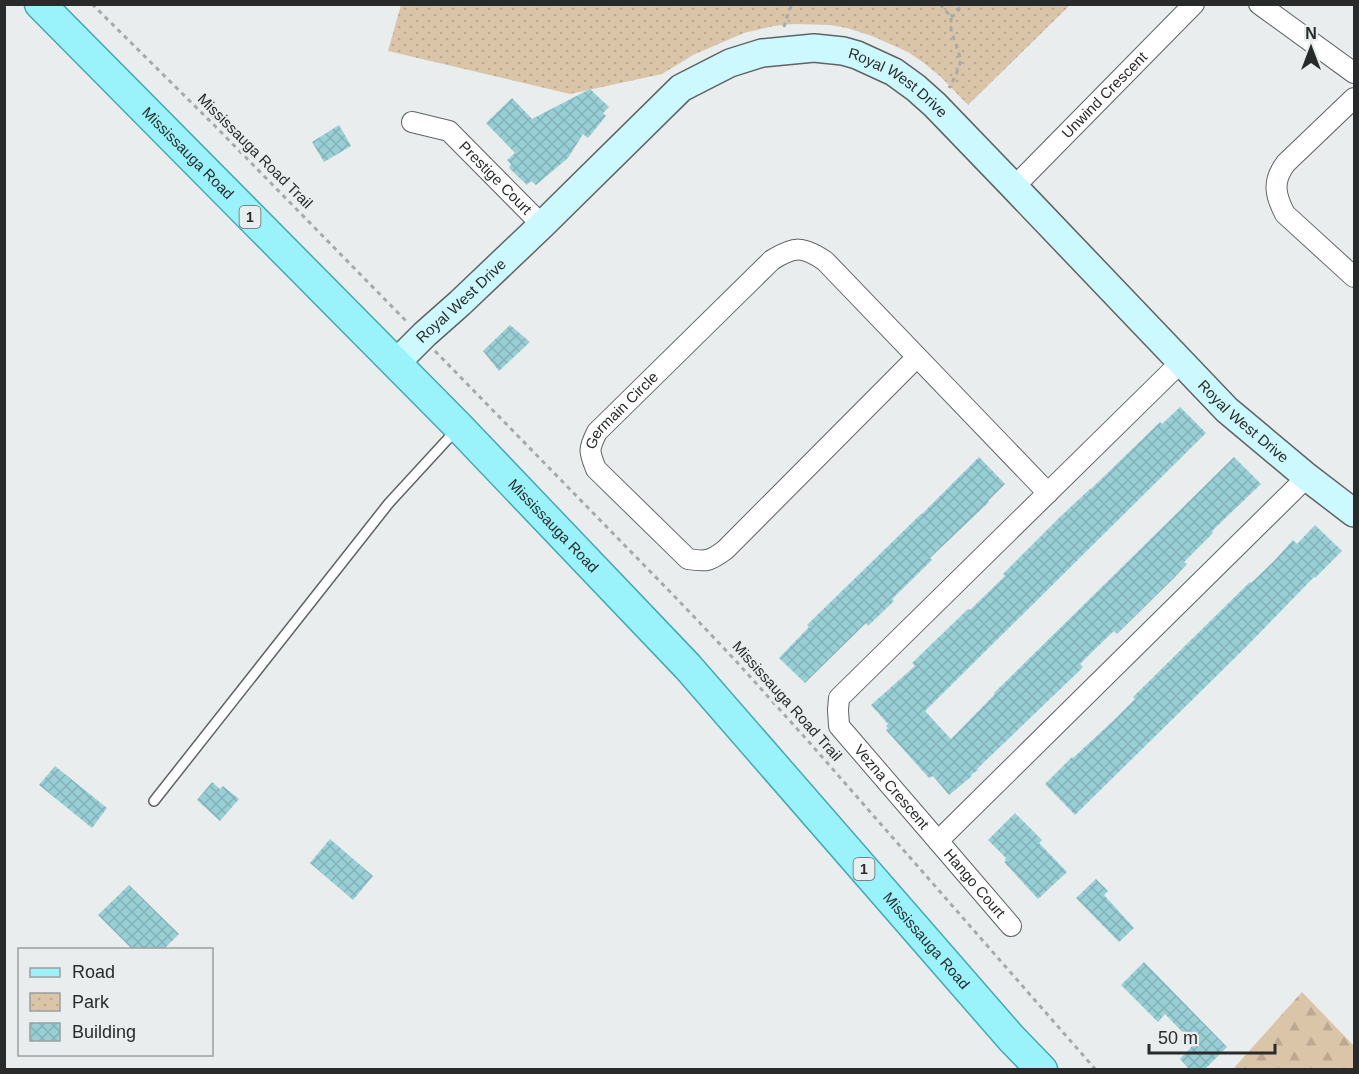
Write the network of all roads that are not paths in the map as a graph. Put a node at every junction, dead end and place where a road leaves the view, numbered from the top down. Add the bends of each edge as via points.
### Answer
1 (40, 4) edge
2 (1194, 4) edge
3 (1259, 4) edge
4 (1354, 73) edge
5 (1354, 98) edge
6 (412, 122) dead end
7 (1014, 187) junction
8 (542, 225) junction
9 (1354, 278) edge
10 (917, 357) junction
11 (1181, 362) junction
12 (396, 363) junction
13 (459, 427) junction
14 (1307, 477) junction
15 (1048, 493) junction
16 (1354, 513) edge
17 (154, 801) dead end
18 (938, 840) junction
19 (1011, 926) dead end
20 (1042, 1070) edge

1 - 12 main road, Mississauga Road / 1
2 - 7 street, Unwind Crescent
3 - 4 street
5 - 9 street via 1286,163 1276,190 1285,214
6 - 8 street, Prestige Court via 449,131
7 - 8 street, Royal West Drive via 936,105 894,72 843,51 788,49 730,63 681,88
7 - 11 street, Royal West Drive
8 - 12 street, Royal West Drive
10 - 10 street, Germain Circle via 825,261 813,252 786,251 772,260 597,432 590,446 591,455 596,469 688,559 703,562 725,550
10 - 15 street, Germain Circle
11 - 14 street, Royal West Drive via 1227,410
11 - 15 street, Vezna Crescent
12 - 13 main road, Mississauga Road / 1
13 - 17 lane via 389,503
13 - 20 main road, Mississauga Road / 1 via 688,668
14 - 16 street, Royal West Drive
14 - 18 street, Vezna Crescent
15 - 18 street, Vezna Crescent via 839,698 839,726
18 - 19 street, Hango Court

